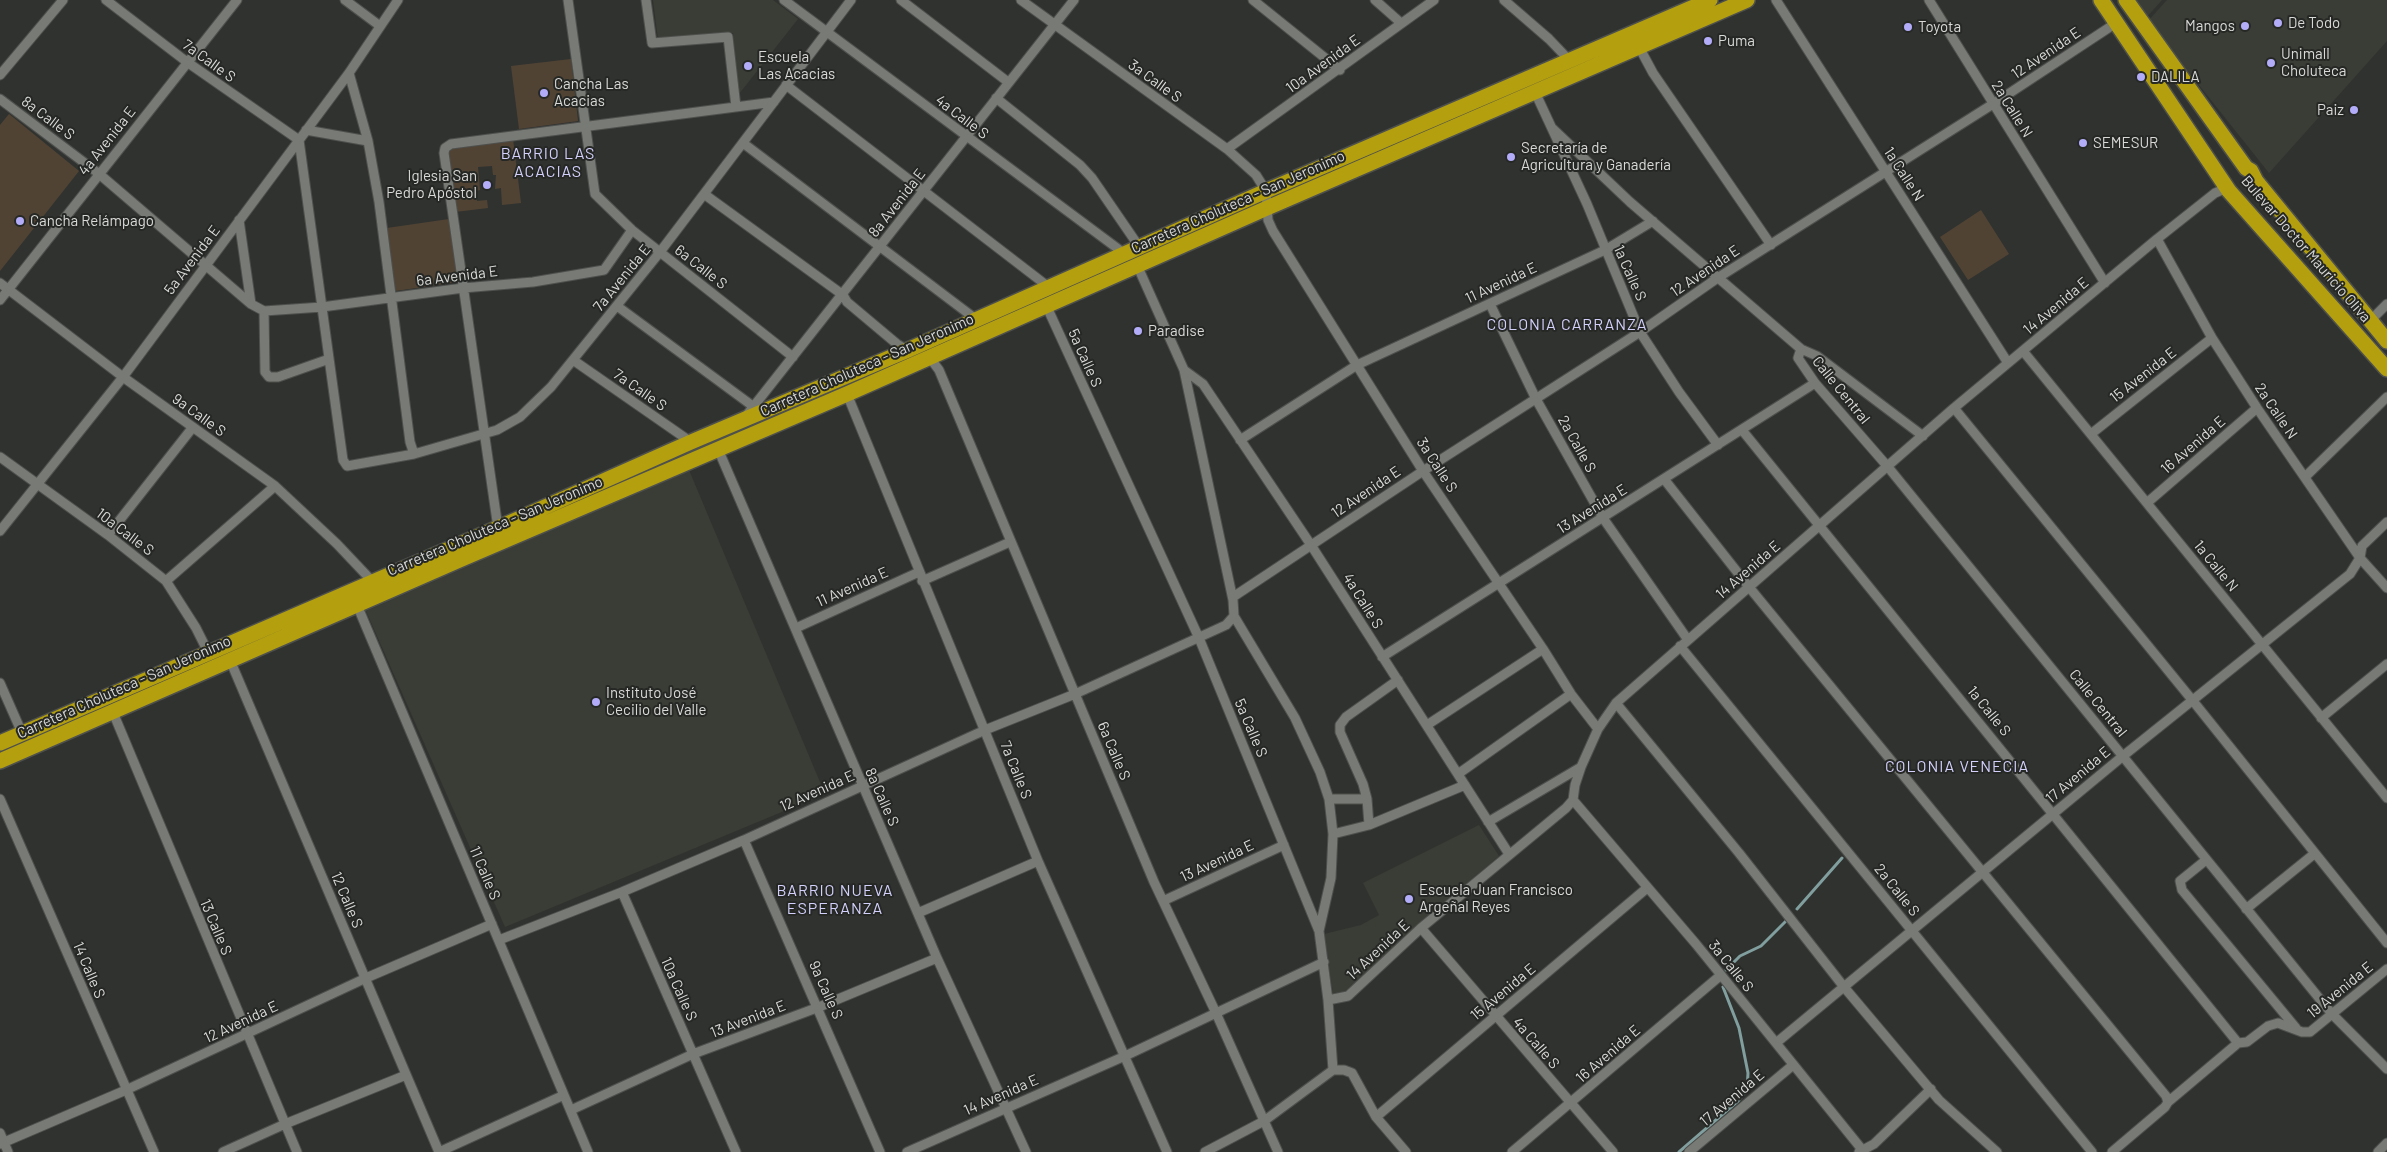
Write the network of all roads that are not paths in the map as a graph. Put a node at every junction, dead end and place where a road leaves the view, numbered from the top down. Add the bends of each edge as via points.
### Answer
1 (63, 0) edge
2 (106, 0) edge
3 (237, 0) edge
4 (345, 0) edge
5 (398, 0) edge
6 (568, 0) edge
7 (646, 0) edge
8 (784, 0) edge
9 (851, 0) edge
10 (901, 0) edge
11 (1021, 0) edge
12 (1074, 0) edge
13 (1253, 0) edge
14 (1375, 0) edge
15 (1434, 0) edge
16 (1504, 0) edge
17 (1710, 0) edge
18 (1747, 0) edge
19 (1776, 0) edge
20 (1929, 0) edge
21 (2101, 0) edge
22 (2126, 0) edge
23 (1690, 10) edge
24 (1401, 22) junction
25 (2116, 23) junction
26 (1053, 25) junction
27 (380, 26) junction
28 (827, 32) junction
29 (1639, 47) junction
30 (1570, 61) junction
31 (187, 62) junction
32 (1340, 70) junction
33 (349, 73) junction
34 (0, 74) edge
35 (1008, 82) junction
36 (786, 86) junction
37 (1535, 92) junction
38 (996, 98) junction
39 (0, 99) edge
40 (774, 102) junction
41 (1993, 104) junction
42 (736, 107) junction
43 (586, 128) junction
44 (1552, 128) junction
45 (306, 130) junction
46 (966, 138) junction
47 (299, 140) junction
48 (368, 141) junction
49 (743, 143) junction
50 (1227, 149) junction
51 (2246, 168) junction
52 (1885, 171) junction
53 (98, 173) junction
54 (2256, 181) junction
55 (2230, 189) junction
56 (924, 191) junction
57 (1266, 191) junction
58 (704, 194) junction
59 (1267, 208) junction
60 (239, 220) junction
61 (1653, 221) junction
62 (632, 230) junction
63 (2157, 239) junction
64 (1771, 245) junction
65 (880, 247) junction
66 (1140, 248) junction
67 (1605, 250) junction
68 (660, 252) junction
69 (1125, 254) junction
70 (1137, 265) junction
71 (205, 266) junction
72 (1719, 277) junction
73 (2309, 280) junction
74 (0, 283) edge
75 (2105, 283) junction
76 (463, 288) junction
77 (1050, 288) junction
78 (8, 290) junction
79 (843, 295) junction
80 (392, 298) junction
81 (0, 300) edge
82 (251, 304) junction
83 (1490, 304) junction
84 (2387, 304) edge
85 (1046, 305) junction
86 (617, 306) junction
87 (322, 308) junction
88 (264, 311) junction
89 (977, 320) junction
90 (2370, 321) junction
91 (1640, 332) junction
92 (2212, 338) junction
93 (2387, 341) edge
94 (1801, 349) junction
95 (908, 350) junction
96 (2022, 351) junction
97 (793, 358) junction
98 (329, 359) junction
99 (573, 360) junction
100 (925, 360) junction
101 (2008, 363) junction
102 (1357, 365) junction
103 (2387, 369) edge
104 (1184, 370) junction
105 (123, 378) junction
106 (1815, 383) junction
107 (848, 394) junction
108 (2387, 397) edge
109 (1536, 399) junction
110 (754, 407) junction
111 (1954, 408) junction
112 (2257, 408) junction
113 (740, 422) junction
114 (192, 427) junction
115 (1742, 430) junction
116 (484, 433) junction
117 (2091, 434) junction
118 (1923, 436) junction
119 (1240, 440) junction
120 (691, 442) junction
121 (1718, 445) junction
122 (718, 449) junction
123 (414, 454) junction
124 (0, 457) edge
125 (1888, 467) junction
126 (1423, 470) junction
127 (2305, 477) junction
128 (1664, 479) junction
129 (38, 485) junction
130 (275, 486) junction
131 (2148, 502) junction
132 (1603, 518) junction
133 (2387, 522) edge
134 (1821, 525) junction
135 (498, 528) junction
136 (0, 531) edge
137 (108, 536) junction
138 (1010, 542) junction
139 (1311, 545) junction
140 (2360, 558) junction
141 (920, 576) junction
142 (166, 581) junction
143 (372, 581) junction
144 (1499, 583) junction
145 (1749, 587) junction
146 (2387, 588) edge
147 (1232, 597) junction
148 (357, 605) junction
149 (1234, 616) junction
150 (796, 628) junction
151 (1199, 638) junction
152 (1684, 643) junction
153 (2261, 645) junction
154 (1543, 649) junction
155 (208, 652) junction
156 (1382, 657) junction
157 (230, 660) junction
158 (2387, 664) edge
159 (1398, 680) junction
160 (0, 683) edge
161 (115, 693) junction
162 (1075, 694) junction
163 (1571, 694) junction
164 (2193, 701) junction
165 (1616, 703) junction
166 (112, 712) junction
167 (2321, 718) junction
168 (1427, 725) junction
169 (1598, 729) junction
170 (985, 730) junction
171 (22, 733) junction
172 (0, 743) edge
173 (2123, 756) junction
174 (0, 761) edge
175 (1581, 767) junction
176 (1458, 774) junction
177 (2387, 782) edge
178 (1465, 785) junction
179 (862, 786) junction
180 (2379, 788) junction
181 (2387, 798) edge
182 (0, 799) edge
183 (1329, 799) junction
184 (1367, 799) junction
185 (1573, 800) junction
186 (2054, 813) junction
187 (1488, 822) junction
188 (1369, 825) junction
189 (1333, 834) junction
190 (744, 840) junction
191 (1284, 845) junction
192 (1508, 854) junction
193 (2314, 854) junction
194 (2206, 860) junction
195 (1038, 861) junction
196 (1983, 874) junction
197 (1647, 888) junction
198 (622, 892) junction
199 (1163, 901) junction
200 (2246, 909) junction
201 (918, 913) junction
202 (492, 924) junction
203 (1421, 928) junction
204 (1319, 931) junction
205 (1913, 932) junction
206 (499, 940) junction
207 (2387, 943) edge
208 (937, 958) junction
209 (1324, 962) junction
210 (2387, 969) edge
211 (1720, 975) junction
212 (366, 978) junction
213 (1844, 988) junction
214 (1328, 1000) junction
215 (819, 1007) junction
216 (1216, 1013) junction
217 (2332, 1014) junction
218 (1495, 1017) junction
219 (2297, 1030) junction
220 (247, 1035) junction
221 (1776, 1043) junction
222 (2238, 1043) junction
223 (693, 1054) junction
224 (1125, 1056) junction
225 (1793, 1065) junction
226 (1333, 1070) junction
227 (2387, 1070) edge
228 (406, 1075) junction
229 (1931, 1089) junction
230 (126, 1090) junction
231 (564, 1095) junction
232 (1571, 1104) junction
233 (2166, 1104) junction
234 (1007, 1107) junction
235 (571, 1110) junction
236 (1376, 1117) junction
237 (1264, 1121) junction
238 (285, 1124) junction
239 (0, 1133) edge
240 (2, 1143) edge
241 (2387, 1143) edge
242 (1862, 1151) edge
243 (8, 1152) edge
244 (154, 1152) edge
245 (223, 1152) edge
246 (297, 1152) edge
247 (439, 1152) edge
248 (588, 1152) edge
249 (736, 1152) edge
250 (880, 1152) edge
251 (907, 1152) edge
252 (1026, 1152) edge
253 (1167, 1152) edge
254 (1205, 1152) edge
255 (1278, 1152) edge
256 (1406, 1152) edge
257 (1512, 1152) edge
258 (1613, 1152) edge
259 (1689, 1152) edge
260 (1997, 1152) edge
261 (2092, 1152) edge
262 (2112, 1152) edge
263 (2378, 1152) edge

1 - 34 street
2 - 31 street, 7a Calle S
3 - 31 street, 4a Avenida E
4 - 27 street
5 - 27 street, 5a Avenida E
6 - 43 street
7 - 42 street via 652,43 728,37
8 - 28 street, 4a Calle S
9 - 28 street, 7a Avenida E
10 - 35 street
11 - 26 street, 3a Calle S
12 - 26 street, 8a Avenida E
13 - 32 street
14 - 24 street
15 - 24 street, 10a Avenida E
16 - 30 street
17 - 23 highway, Carretera Choluteca - San Jeronimo
18 - 23 highway, Carretera Choluteca - San Jeronimo
19 - 52 street, 1a Calle N
20 - 41 street, 2a Calle N
21 - 25 highway, Bulevar Doctor Mauricio Oliva
22 - 51 highway, Bulevar Doctor Mauricio Oliva
23 - 29 highway, Carretera Choluteca - San Jeronimo
23 - 30 highway, Carretera Choluteca - San Jeronimo
24 - 32 street, 10a Avenida E
25 - 41 street, 12 Avenida E
25 - 55 highway, Bulevar Doctor Mauricio Oliva
26 - 35 street, 8a Avenida E
26 - 50 street, 3a Calle S
27 - 33 street, 5a Avenida E
28 - 36 street, 7a Avenida E
28 - 46 street, 4a Calle S
29 - 37 highway, Carretera Choluteca - San Jeronimo
29 - 64 street via 1653,73
30 - 57 highway, Carretera Choluteca - San Jeronimo
31 - 47 street, 7a Calle S
31 - 53 street, 4a Avenida E
32 - 50 street, 10a Avenida E
33 - 45 street, 5a Avenida E
33 - 48 street
35 - 38 street, 8a Avenida E
36 - 40 street, 7a Avenida E
36 - 56 street
37 - 44 street, 1a Calle S
37 - 59 highway, Carretera Choluteca - San Jeronimo
38 - 46 street, 8a Avenida E
38 - 66 street via 1080,165
39 - 53 street, 8a Calle S
40 - 42 street
40 - 49 street, 7a Avenida E
41 - 52 street, 12 Avenida E
41 - 75 street, 2a Calle N
42 - 43 street
43 - 62 street, 6a Calle S via 595,194
43 - 76 street via 450,144 445,148
44 - 61 street, Calle Central
44 - 67 street, 1a Calle S
45 - 47 street, 5a Avenida E
45 - 48 street
46 - 56 street, 8a Avenida E
46 - 69 street, 4a Calle S
47 - 60 street, 5a Avenida E
47 - 87 street
48 - 80 street
49 - 58 street, 7a Avenida E
49 - 65 street
50 - 57 street, 3a Calle S via 1256,176
51 - 54 highway, Bulevar Doctor Mauricio Oliva
51 - 55 highway via 2228,174
52 - 64 street, 12 Avenida E
52 - 101 street, 1a Calle N
53 - 71 street, 8a Calle S
53 - 78 street, 4a Avenida E
54 - 55 highway via 2248,196
54 - 90 highway, Bulevar Doctor Mauricio Oliva
55 - 63 street, 14 Avenida E via 2215,193
55 - 73 highway, Bulevar Doctor Mauricio Oliva
56 - 65 street, 8a Avenida E
56 - 77 street
57 - 59 street, 3a Calle S
57 - 66 highway, Carretera Choluteca - San Jeronimo
58 - 68 street, 7a Avenida E
58 - 79 street, 6a Calle S
59 - 70 highway, Carretera Choluteca - San Jeronimo
59 - 102 street, 3a Calle S via 1273,231
60 - 71 street, 5a Avenida E
60 - 82 street
61 - 67 street, 11 Avenida E
61 - 72 street, Calle Central
62 - 68 street, 6a Calle S
62 - 76 street, 6a Avenida E via 604,270 533,282
63 - 75 street, 14 Avenida E
63 - 92 street, 2a Calle N
64 - 72 street, 12 Avenida E
65 - 79 street, 8a Avenida E
65 - 89 street
66 - 69 highway, Carretera Choluteca - San Jeronimo
67 - 83 street, 11 Avenida E
67 - 91 street, 1a Calle S
68 - 86 street, 7a Avenida E
68 - 97 street, 6a Calle S
69 - 77 highway, Carretera Choluteca - San Jeronimo
70 - 85 highway, Carretera Choluteca - San Jeronimo
70 - 104 street, 4a Calle S
71 - 82 street, 8a Calle S
71 - 105 street, 5a Avenida E
72 - 91 street, 12 Avenida E
72 - 94 street, Calle Central
73 - 90 highway via 2322,283 2358,325
73 - 103 highway, Bulevar Doctor Mauricio Oliva
74 - 78 street, 9a Calle S
75 - 96 street, 14 Avenida E
76 - 80 street, 6a Avenida E
76 - 116 street
77 - 89 highway, Carretera Choluteca - San Jeronimo
78 - 81 street, 4a Avenida E
78 - 105 street, 9a Calle S
79 - 95 street, 6a Calle S via 847,302
79 - 97 street, 8a Avenida E
80 - 87 street, 6a Avenida E
80 - 123 street
82 - 88 street, 8a Calle S
83 - 102 street, 11 Avenida E
83 - 109 street, 2a Calle S
84 - 90 street
85 - 100 highway, Carretera Choluteca - San Jeronimo
85 - 151 street, 5a Calle S
86 - 99 street, 7a Avenida E
86 - 110 street
87 - 88 street, 6a Avenida E
87 - 98 street
88 - 98 street via 265,372 270,377
89 - 95 highway, Carretera Choluteca - San Jeronimo
90 - 93 highway, Bulevar Doctor Mauricio Oliva
91 - 109 street, 12 Avenida E
91 - 121 street, 1a Calle S
92 - 112 street, 2a Calle N
92 - 117 street, 15 Avenida E
94 - 106 street, Calle Central via 1798,358
94 - 118 street, Calle Central via 1817,356
95 - 100 street, 6a Calle S
95 - 113 highway, Carretera Choluteca - San Jeronimo
96 - 101 street, 14 Avenida E
96 - 117 street, 1a Calle N
97 - 110 street, 8a Avenida E
98 - 123 street, 7a Avenida E via 343,460 347,466
99 - 116 street, 7a Avenida E via 520,417 497,430
99 - 120 street, 7a Calle S
100 - 107 highway, Carretera Choluteca - San Jeronimo
100 - 138 street, 6a Calle S via 939,370
101 - 111 street, 14 Avenida E
102 - 119 street, 11 Avenida E
102 - 126 street, 3a Calle S
104 - 119 street, 4a Calle S via 1203,384
104 - 147 street, 4a Calle S
105 - 114 street, 9a Calle S
105 - 129 street, 5a Avenida E
106 - 115 street, 13 Avenida E
106 - 125 street, Calle Central
107 - 122 highway, Carretera Choluteca - San Jeronimo
107 - 141 street, 7a Calle S
108 - 127 street
109 - 126 street, 12 Avenida E
109 - 132 street, 2a Calle S
110 - 113 street, 8a Avenida E
111 - 118 street, 14 Avenida E
111 - 164 street
112 - 127 street, 2a Calle N
112 - 131 street, 16 Avenida E
113 - 120 highway, Carretera Choluteca - San Jeronimo
114 - 130 street, 9a Calle S
114 - 137 street
115 - 121 street, 13 Avenida E
115 - 134 street, 1a Calle S
116 - 123 street, 7a Avenida E
116 - 135 street
117 - 131 street, 1a Calle N
118 - 125 street, 14 Avenida E
119 - 139 street, 4a Calle S
120 - 135 highway, Carretera Choluteca - San Jeronimo
121 - 128 street, 13 Avenida E
122 - 148 highway, Carretera Choluteca - San Jeronimo
122 - 150 street, 8a Calle S
124 - 129 street, 10a Calle S
125 - 134 street, 14 Avenida E
125 - 173 street, Calle Central
126 - 139 street, 12 Avenida E
126 - 144 street, 3a Calle S
127 - 140 street, 2a Calle N
128 - 132 street, 13 Avenida E
128 - 145 street
129 - 136 street, 5a Avenida E
129 - 137 street, 10a Calle S
130 - 142 street
130 - 143 street, 9a Calle S
131 - 153 street, 1a Calle N
132 - 144 street, 13 Avenida E
132 - 152 street, 2a Calle S
133 - 140 street, 17 Avenida E via 2362,546
134 - 145 street, 14 Avenida E
134 - 186 street, 1a Calle S
135 - 143 highway, Carretera Choluteca - San Jeronimo
137 - 142 street, 10a Calle S
138 - 141 street, 11 Avenida E
138 - 162 street, 6a Calle S
139 - 147 street, 12 Avenida E
139 - 156 street, 4a Calle S
140 - 146 street, 2a Calle N
140 - 153 street, 17 Avenida E via 2350,574
141 - 150 street, 11 Avenida E
141 - 170 street, 7a Calle S
142 - 155 street, 10a Calle S
143 - 155 highway, Carretera Choluteca - San Jeronimo
144 - 154 street, 3a Calle S
144 - 156 street, 13 Avenida E
145 - 152 street, 14 Avenida E
145 - 196 street
147 - 149 street, 4a Calle S
148 - 157 highway, Carretera Choluteca - San Jeronimo
148 - 202 street, 11 Calle S
149 - 151 street, 12 Avenida E via 1226,625
149 - 183 street via 1295,718
150 - 179 street, 8a Calle S
151 - 162 street, 12 Avenida E
151 - 191 street, 5a Calle S
152 - 165 street, 14 Avenida E
152 - 205 street, 2a Calle S
153 - 164 street, 17 Avenida E
153 - 167 street, 1a Calle N
154 - 163 street, 3a Calle S
154 - 168 street
155 - 161 highway, Carretera Choluteca - San Jeronimo
156 - 159 street, 4a Calle S
157 - 166 highway, Carretera Choluteca - San Jeronimo
157 - 212 street, 12 Calle S
158 - 167 street
159 - 168 street, 4a Calle S
159 - 184 street via 1346,717 1340,725
160 - 171 street
161 - 166 street
161 - 171 highway, Carretera Choluteca - San Jeronimo
162 - 170 street, 12 Avenida E
162 - 199 street, 6a Calle S
163 - 169 street, 3a Calle S
163 - 176 street
164 - 173 street, 17 Avenida E
164 - 193 street
165 - 169 street, 14 Avenida E
165 - 213 street via 1746,861
166 - 174 highway, Carretera Choluteca - San Jeronimo
166 - 220 street, 13 Calle S
167 - 180 street, 1a Calle N
168 - 176 street, 4a Calle S
169 - 175 street, 14 Avenida E
170 - 179 street, 12 Avenida E
170 - 195 street, 7a Calle S
171 - 172 highway, Carretera Choluteca - San Jeronimo
173 - 186 street, 17 Avenida E
173 - 194 street, Calle Central
175 - 185 street, 14 Avenida E
175 - 187 street
176 - 178 street, 4a Calle S
177 - 180 street
178 - 187 street, 4a Calle S
178 - 188 street
179 - 190 street, 12 Avenida E
179 - 201 street, 8a Calle S
180 - 181 street, 1a Calle N
182 - 230 street, 14 Calle S
183 - 184 street
183 - 189 street
184 - 188 street
185 - 192 street, 14 Avenida E
185 - 197 street, 3a Calle S
186 - 196 street, 17 Avenida E
186 - 222 street, 1a Calle S
187 - 192 street, 4a Calle S
188 - 189 street
189 - 204 street via 1331,878
190 - 198 street, 12 Avenida E
190 - 215 street, 9a Calle S
191 - 199 street, 13 Avenida E
191 - 204 street, 5a Calle S
192 - 203 street, 14 Avenida E
193 - 200 street
193 - 207 street
194 - 200 street, Calle Central
194 - 219 street via 2180,881 2182,890
195 - 201 street
195 - 224 street, 7a Calle S
196 - 205 street, 17 Avenida E
196 - 233 street via 2166,1096
197 - 211 street, 3a Calle S
197 - 218 street, 15 Avenida E
198 - 206 street, 12 Avenida E
198 - 223 street, 10a Calle S
199 - 216 street, 6a Calle S
200 - 217 street, Calle Central
201 - 208 street, 8a Calle S
202 - 206 street, 11 Calle S
202 - 212 street, 12 Avenida E
203 - 214 street, 14 Avenida E via 1348,996
203 - 218 street, 4a Calle S
204 - 209 street, 5a Calle S
205 - 213 street, 17 Avenida E
205 - 261 street, 2a Calle S
206 - 231 street, 11 Calle S
208 - 215 street, 13 Avenida E
208 - 234 street, 8a Calle S
209 - 214 street, 5a Calle S
209 - 216 street, 14 Avenida E
210 - 217 street, 19 Avenida E
211 - 221 street, 3a Calle S
211 - 232 street, 16 Avenida E
212 - 220 street, 12 Avenida E
212 - 228 street, 12 Calle S
213 - 221 street, 17 Avenida E
213 - 229 street
214 - 226 street, 5a Calle S
215 - 223 street, 13 Avenida E
215 - 250 street, 9a Calle S
216 - 224 street, 14 Avenida E
216 - 237 street, 6a Calle S
217 - 219 street, 19 Avenida E via 2310,1032
217 - 227 street, Calle Central
218 - 232 street, 4a Calle S
218 - 236 street, 15 Avenida E
219 - 222 street, 19 Avenida E via 2278,1023 2268,1026 2247,1042
220 - 230 street, 12 Avenida E
220 - 238 street, 13 Calle S
221 - 225 street, 3a Calle S
222 - 233 street, 19 Avenida E
223 - 235 street, 13 Avenida E
223 - 249 street, 10a Calle S
224 - 234 street, 14 Avenida E
224 - 253 street, 7a Calle S
225 - 242 street, 3a Calle S
225 - 259 street, 17 Avenida E
226 - 236 street via 1352,1073
226 - 237 street
228 - 238 street
228 - 247 street, 12 Calle S
229 - 242 street via 1874,1144
229 - 260 street
230 - 240 street, 12 Avenida E
230 - 244 street, 14 Calle S
231 - 235 street, 11 Calle S
231 - 247 street
232 - 257 street, 16 Avenida E
232 - 258 street, 4a Calle S
233 - 262 street
234 - 251 street, 14 Avenida E
234 - 252 street, 8a Calle S
235 - 248 street, 11 Calle S
236 - 256 street
237 - 254 street
237 - 255 street, 6a Calle S
238 - 245 street
238 - 246 street, 13 Calle S
239 - 240 street
240 - 243 street
241 - 263 street

